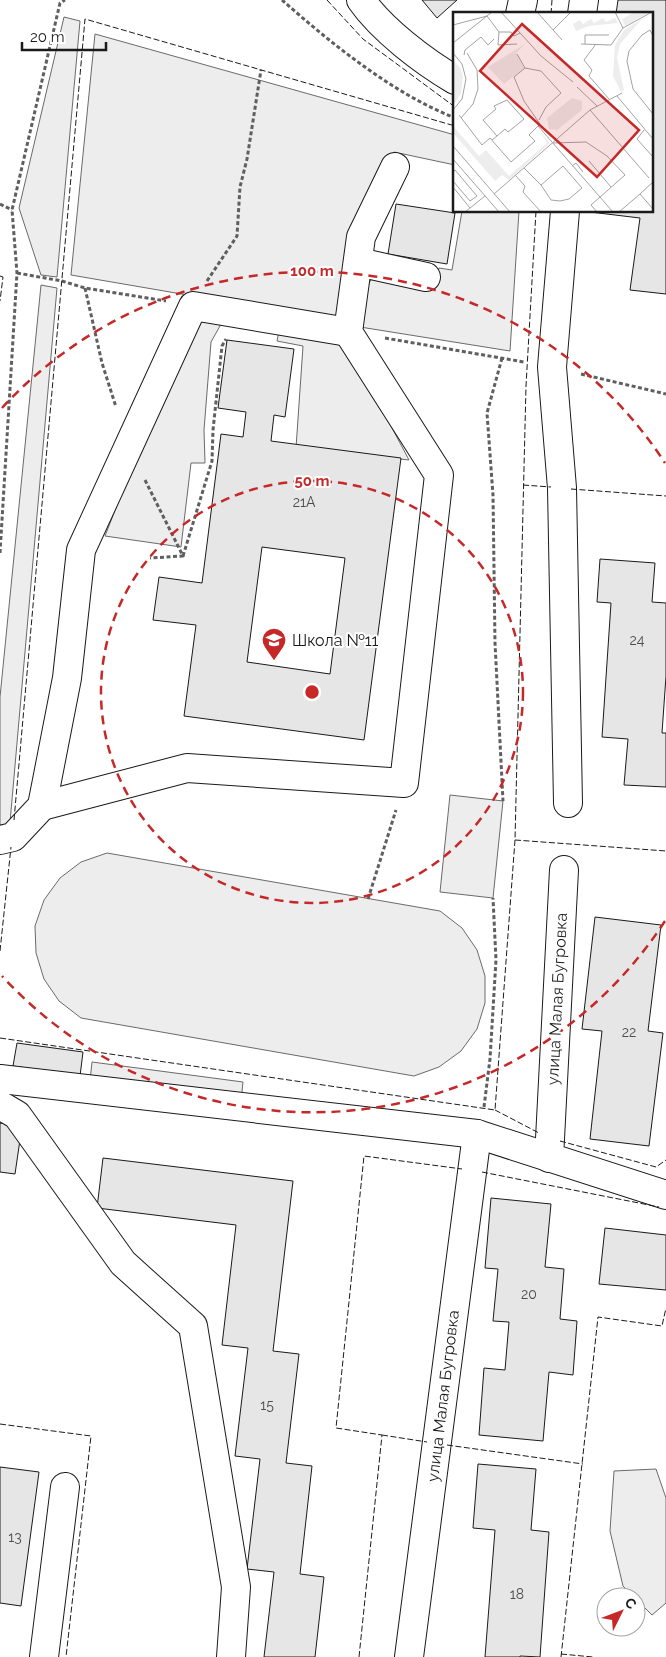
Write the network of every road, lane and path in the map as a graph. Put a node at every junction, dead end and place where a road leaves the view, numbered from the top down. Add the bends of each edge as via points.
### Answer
1 (65, 0) edge
2 (282, 0) edge
3 (361, 0) edge
4 (261, 70) dead end
5 (453, 79) edge
6 (453, 117) edge
7 (395, 167) dead end
8 (0, 204) edge
9 (12, 210) junction
10 (565, 212) edge
11 (358, 262) junction
12 (17, 273) junction
13 (426, 277) dead end
14 (85, 288) junction
15 (193, 306) junction
16 (240, 314) junction
17 (348, 332) junction
18 (502, 358) junction
19 (552, 367) junction
20 (666, 394) edge
21 (129, 448) junction
22 (0, 553) edge
23 (182, 556) junction
24 (150, 558) dead end
25 (404, 783) junction
26 (503, 801) dead end
27 (568, 803) dead end
28 (42, 806) junction
29 (0, 840) edge
30 (564, 870) dead end
31 (493, 898) dead end
32 (368, 899) dead end
33 (0, 1079) edge
34 (0, 1105) edge
35 (477, 1134) junction
36 (549, 1158) junction
37 (666, 1195) edge
38 (65, 1487) dead end
39 (44, 1657) edge
40 (231, 1657) edge
41 (409, 1657) edge

1 - 9 path via 60,3
2 - 6 path via 329,41 401,90
3 - 5 street via 370,13 426,63
4 - 15 path via 240,186 237,236
7 - 11 street via 361,237
8 - 9 path
9 - 12 path
10 - 19 street
11 - 13 street
11 - 17 street
12 - 14 path
12 - 22 path
14 - 15 path
14 - 21 path via 102,363
15 - 16 street
15 - 21 street
16 - 17 street
16 - 23 path via 222,346 212,461
17 - 18 path
17 - 25 street via 439,475
18 - 19 path
18 - 26 path via 487,413 493,495 495,643
19 - 20 path
19 - 27 street via 562,488
21 - 23 path
21 - 28 street via 81,550 67,678
23 - 24 path
25 - 28 street via 187,768
25 - 32 path
28 - 29 street via 13,837
30 - 36 street, улица Малая Бугровка
31 - 35 path via 496,960 490,1059
33 - 35 street
34 - 40 street via 17,1115 124,1263 193,1326 236,1587
35 - 36 street
35 - 41 street, улица Малая Бугровка
36 - 37 street
38 - 39 street

